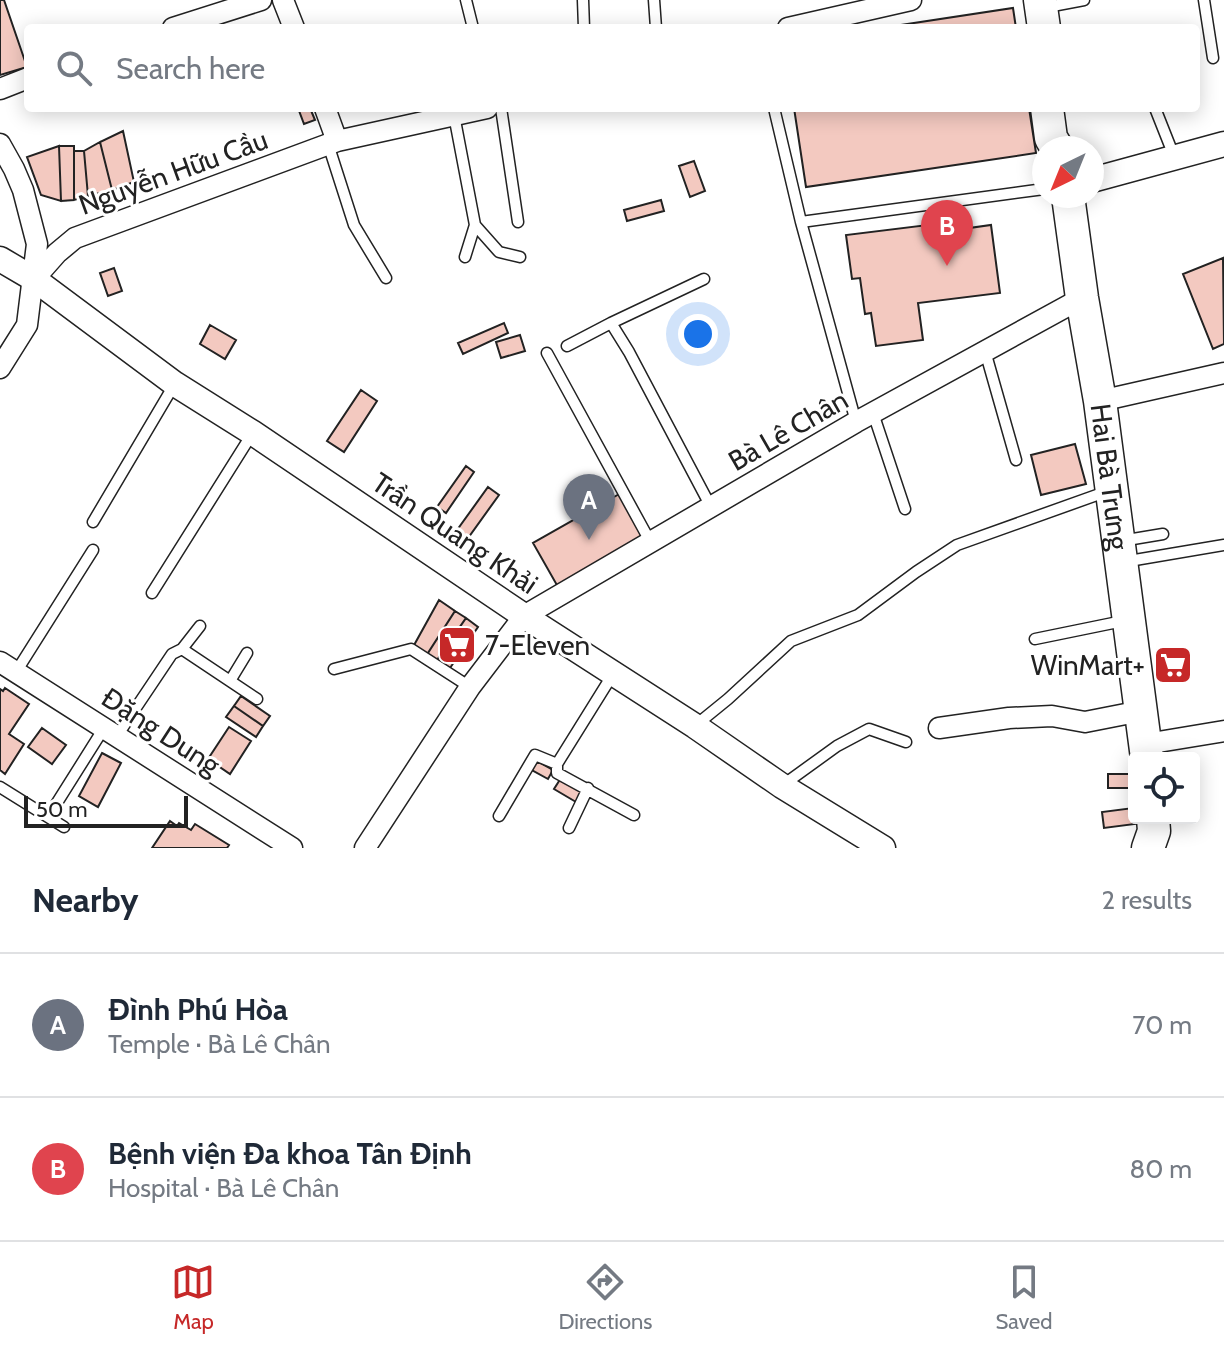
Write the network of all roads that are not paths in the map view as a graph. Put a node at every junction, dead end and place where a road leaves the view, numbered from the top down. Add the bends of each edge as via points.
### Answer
1 (261, 0) edge
2 (283, 0) edge
3 (466, 0) edge
4 (583, 0) edge
5 (654, 0) edge
6 (911, 0) edge
7 (1084, 0) edge
8 (1204, 0) edge
9 (1041, 12) edge
10 (186, 24) edge
11 (292, 24) edge
12 (472, 24) edge
13 (584, 24) edge
14 (656, 24) edge
15 (806, 24) edge
16 (1213, 58) dead end
17 (24, 80) edge
18 (0, 89) edge
19 (326, 112) edge
20 (468, 112) edge
21 (502, 112) edge
22 (775, 112) edge
23 (1048, 112) edge
24 (1064, 112) edge
25 (1157, 112) edge
26 (454, 115) junction
27 (1051, 136) edge
28 (1068, 136) edge
29 (332, 143) junction
30 (0, 144) edge
31 (1224, 144) edge
32 (1175, 158) junction
33 (1104, 177) edge
34 (1032, 191) edge
35 (1070, 208) edge
36 (518, 222) dead end
37 (801, 222) junction
38 (475, 225) junction
39 (465, 257) dead end
40 (520, 257) dead end
41 (0, 259) edge
42 (386, 278) dead end
43 (34, 279) junction
44 (704, 279) dead end
45 (1082, 298) junction
46 (611, 323) junction
47 (567, 346) dead end
48 (985, 351) junction
49 (547, 353) dead end
50 (0, 368) edge
51 (1224, 373) edge
52 (175, 384) junction
53 (1100, 401) junction
54 (865, 418) junction
55 (253, 433) junction
56 (1016, 460) dead end
57 (1111, 490) junction
58 (711, 507) junction
59 (905, 509) dead end
60 (93, 522) dead end
61 (1163, 534) dead end
62 (651, 543) junction
63 (1224, 545) edge
64 (93, 550) dead end
65 (1120, 552) junction
66 (152, 593) dead end
67 (524, 616) junction
68 (1129, 620) junction
69 (200, 626) dead end
70 (1035, 639) dead end
71 (182, 649) junction
72 (247, 653) dead end
73 (8, 667) edge
74 (334, 669) dead end
75 (613, 674) junction
76 (230, 681) junction
77 (470, 687) junction
78 (257, 699) dead end
79 (1141, 711) junction
80 (695, 726) junction
81 (939, 728) dead end
82 (1224, 731) edge
83 (110, 732) junction
84 (906, 742) dead end
85 (1147, 751) edge
86 (557, 764) junction
87 (782, 786) junction
88 (0, 787) edge
89 (588, 788) junction
90 (634, 815) dead end
91 (499, 816) dead end
92 (48, 817) junction
93 (64, 827) dead end
94 (569, 828) dead end
95 (292, 848) edge
96 (365, 848) edge
97 (883, 848) edge

1 - 10 street
2 - 11 street
3 - 12 lane
4 - 13 lane
5 - 14 lane
6 - 15 street
7 - 9 lane
8 - 16 lane
17 - 18 street
19 - 29 street
20 - 26 street, Nguyễn Hữu Cầu
21 - 36 lane
22 - 37 lane
23 - 27 main road
24 - 28 main road
25 - 32 lane
26 - 29 street, Nguyễn Hữu Cầu
26 - 38 lane
29 - 42 lane via 354,225
29 - 43 street, Nguyễn Hữu Cầu via 75,238
30 - 43 street via 23,190 37,244
31 - 32 street
32 - 33 street
34 - 37 lane
35 - 45 main road, Hai Bà Trưng
37 - 54 lane
38 - 39 lane
38 - 40 lane via 499,252
41 - 43 street, Trần Quang Khải
43 - 50 street via 27,325
43 - 52 street, Trần Quang Khải
44 - 46 lane
45 - 48 street, Bà Lê Chân
45 - 53 main road, Hai Bà Trưng
46 - 47 lane
46 - 58 lane
48 - 54 street, Bà Lê Chân
48 - 56 lane
49 - 62 lane
51 - 53 street
52 - 55 street, Trần Quang Khải
52 - 60 lane
53 - 57 main road, Hai Bà Trưng
54 - 58 street, Bà Lê Chân
54 - 59 lane
55 - 66 lane
55 - 67 street, Trần Quang Khải
57 - 65 main road, Hai Bà Trưng
57 - 80 lane via 957,545 858,615 791,641
58 - 62 street, Bà Lê Chân
61 - 65 lane
62 - 67 street, Bà Lê Chân
63 - 65 lane
64 - 73 lane
65 - 68 main road, Hai Bà Trưng
67 - 75 street, Trần Quang Khải
67 - 77 street
68 - 70 lane
68 - 79 main road, Hai Bà Trưng
69 - 71 lane
71 - 76 lane
71 - 83 lane via 172,654
72 - 76 lane
73 - 83 street, Đặng Dung
74 - 77 lane via 411,649
75 - 80 street, Trần Quang Khải
75 - 86 lane
76 - 78 lane
77 - 96 street
79 - 81 street via 1085,722 1052,716
79 - 85 main road, Hai Bà Trưng
80 - 87 street, Trần Quang Khải
82 - 85 street
83 - 92 lane
83 - 95 street, Đặng Dung
84 - 87 lane via 869,729
86 - 89 lane via 557,773
86 - 91 lane via 535,755
87 - 97 street, Trần Quang Khải
88 - 92 lane
89 - 90 lane
89 - 94 lane
92 - 93 lane

